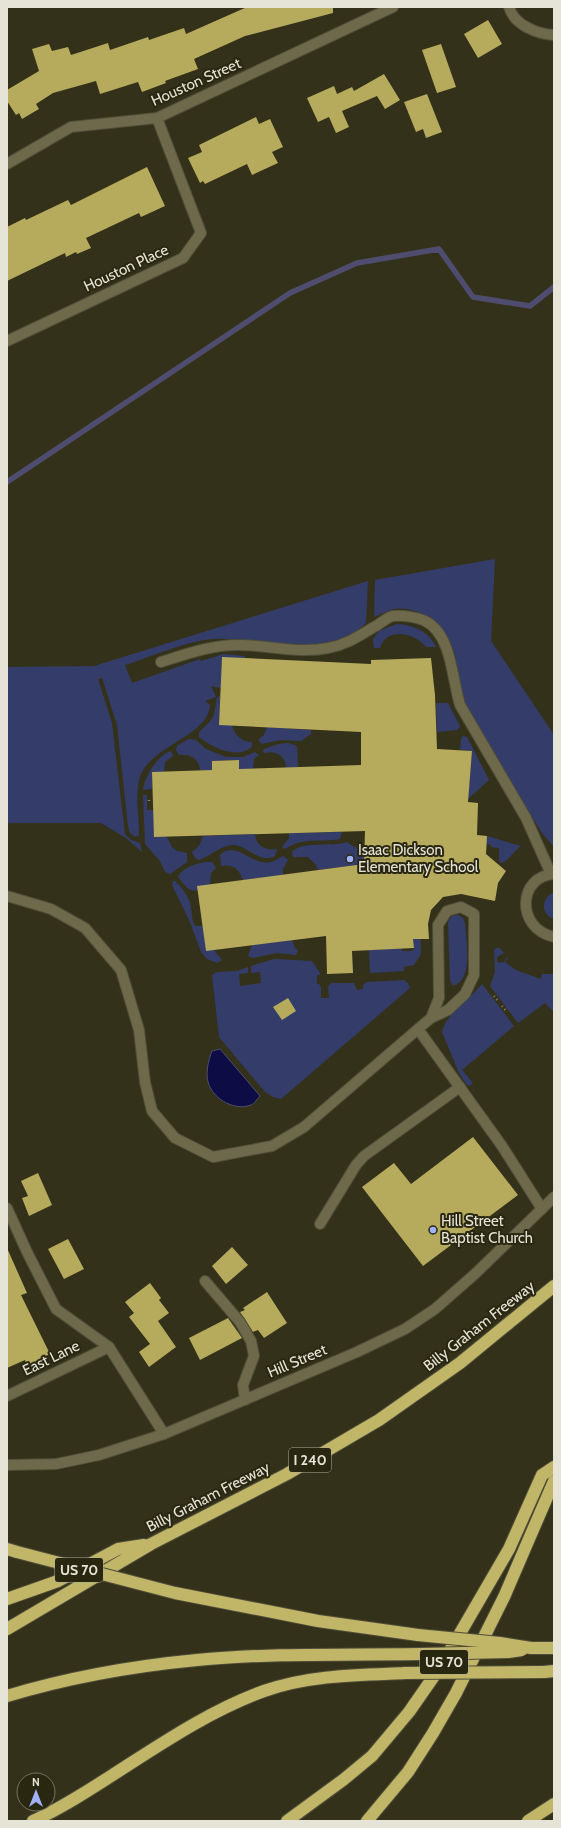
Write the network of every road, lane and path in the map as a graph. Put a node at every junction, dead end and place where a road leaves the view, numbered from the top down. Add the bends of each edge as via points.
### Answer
1 (393, 7) edge
2 (509, 7) edge
3 (554, 35) edge
4 (157, 118) junction
5 (7, 164) edge
6 (7, 341) edge
7 (161, 662) dead end
8 (149, 800) dead end
9 (149, 804) dead end
10 (553, 874) edge
11 (7, 896) edge
12 (554, 937) edge
13 (494, 996) dead end
14 (499, 1002) dead end
15 (502, 1006) dead end
16 (507, 1012) dead end
17 (431, 1018) junction
18 (418, 1029) junction
19 (460, 1087) junction
20 (554, 1197) edge
21 (7, 1208) edge
22 (542, 1209) junction
23 (320, 1224) dead end
24 (205, 1281) dead end
25 (554, 1286) edge
26 (109, 1347) junction
27 (7, 1396) edge
28 (246, 1400) junction
29 (164, 1434) junction
30 (7, 1465) edge
31 (554, 1467) edge
32 (554, 1481) edge
33 (152, 1544) junction
34 (12, 1550) edge
35 (7, 1599) edge
36 (7, 1629) edge
37 (531, 1648) junction
38 (554, 1648) edge
39 (549, 1672) edge
40 (7, 1696) edge
41 (554, 1804) edge
42 (33, 1821) edge
43 (287, 1821) edge
44 (368, 1821) edge
45 (528, 1821) edge

1 - 4 street, Houston Street
2 - 3 street via 518,20 528,28 540,34
4 - 5 street, Houston Street via 71,127
4 - 6 street, Houston Place via 201,233 183,258
7 - 10 street via 213,647 238,645 327,649 347,644 392,616 425,621 436,630 445,644 460,705 526,818
8 - 9 path
10 - 12 street via 541,877 533,884 525,901 529,921 535,929
11 - 18 street via 51,909 85,928 121,970 140,1030 145,1082 152,1111 175,1138 213,1157 272,1146 304,1127
13 - 14 path
15 - 16 path
17 - 17 street via 448,1010 465,994 474,975 474,914 461,907 447,911 438,925 439,998
17 - 18 street
18 - 19 street
19 - 22 street
19 - 23 street via 364,1156
20 - 22 street, Hill Street
21 - 26 street via 56,1309
22 - 28 street, Hill Street via 435,1309 405,1329
24 - 28 street via 240,1322 251,1341 254,1356 243,1385
25 - 33 highway, Billy Graham Freeway / I 240 via 460,1363 380,1420 287,1474
26 - 27 street, East Lane
26 - 29 street
28 - 29 street, Hill Street
29 - 30 street, Hill Street via 99,1455 56,1464
31 - 43 highway, US 70 via 542,1475 509,1549 441,1666 409,1712 372,1756
32 - 44 highway via 504,1597 456,1693 408,1772
33 - 35 highway, US 70 via 118,1549 58,1581
33 - 36 highway, Billy Graham Freeway / I 240
34 - 37 highway, bridge via 175,1593 318,1621
37 - 38 highway
37 - 40 highway, bridge via 508,1652 197,1660 112,1672
39 - 42 highway, bridge via 348,1676 304,1682 266,1691 230,1705 184,1729 88,1791
41 - 45 highway

